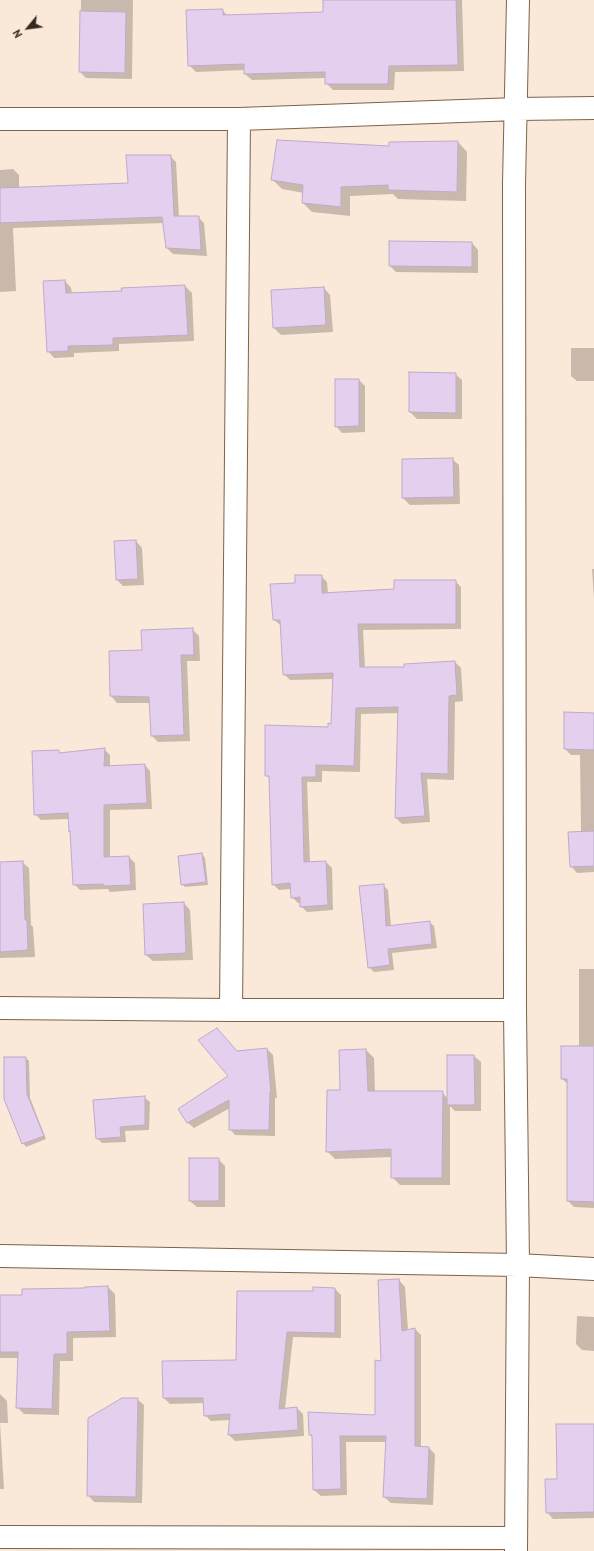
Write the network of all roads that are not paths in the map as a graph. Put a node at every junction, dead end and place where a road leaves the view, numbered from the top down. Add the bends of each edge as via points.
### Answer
1 (518, 0) edge
2 (594, 108) edge
3 (517, 109) junction
4 (0, 119) edge
5 (239, 119) junction
6 (0, 1008) edge
7 (232, 1010) junction
8 (515, 1010) junction
9 (0, 1256) edge
10 (518, 1265) junction
11 (594, 1269) edge
12 (0, 1537) edge
13 (516, 1544) edge

1 - 3 street
2 - 3 street
3 - 5 street
3 - 8 street via 514,184
4 - 5 street
5 - 7 street
6 - 7 street
7 - 8 street
8 - 10 street
9 - 10 street
10 - 11 street
10 - 13 street
12 - 13 street

